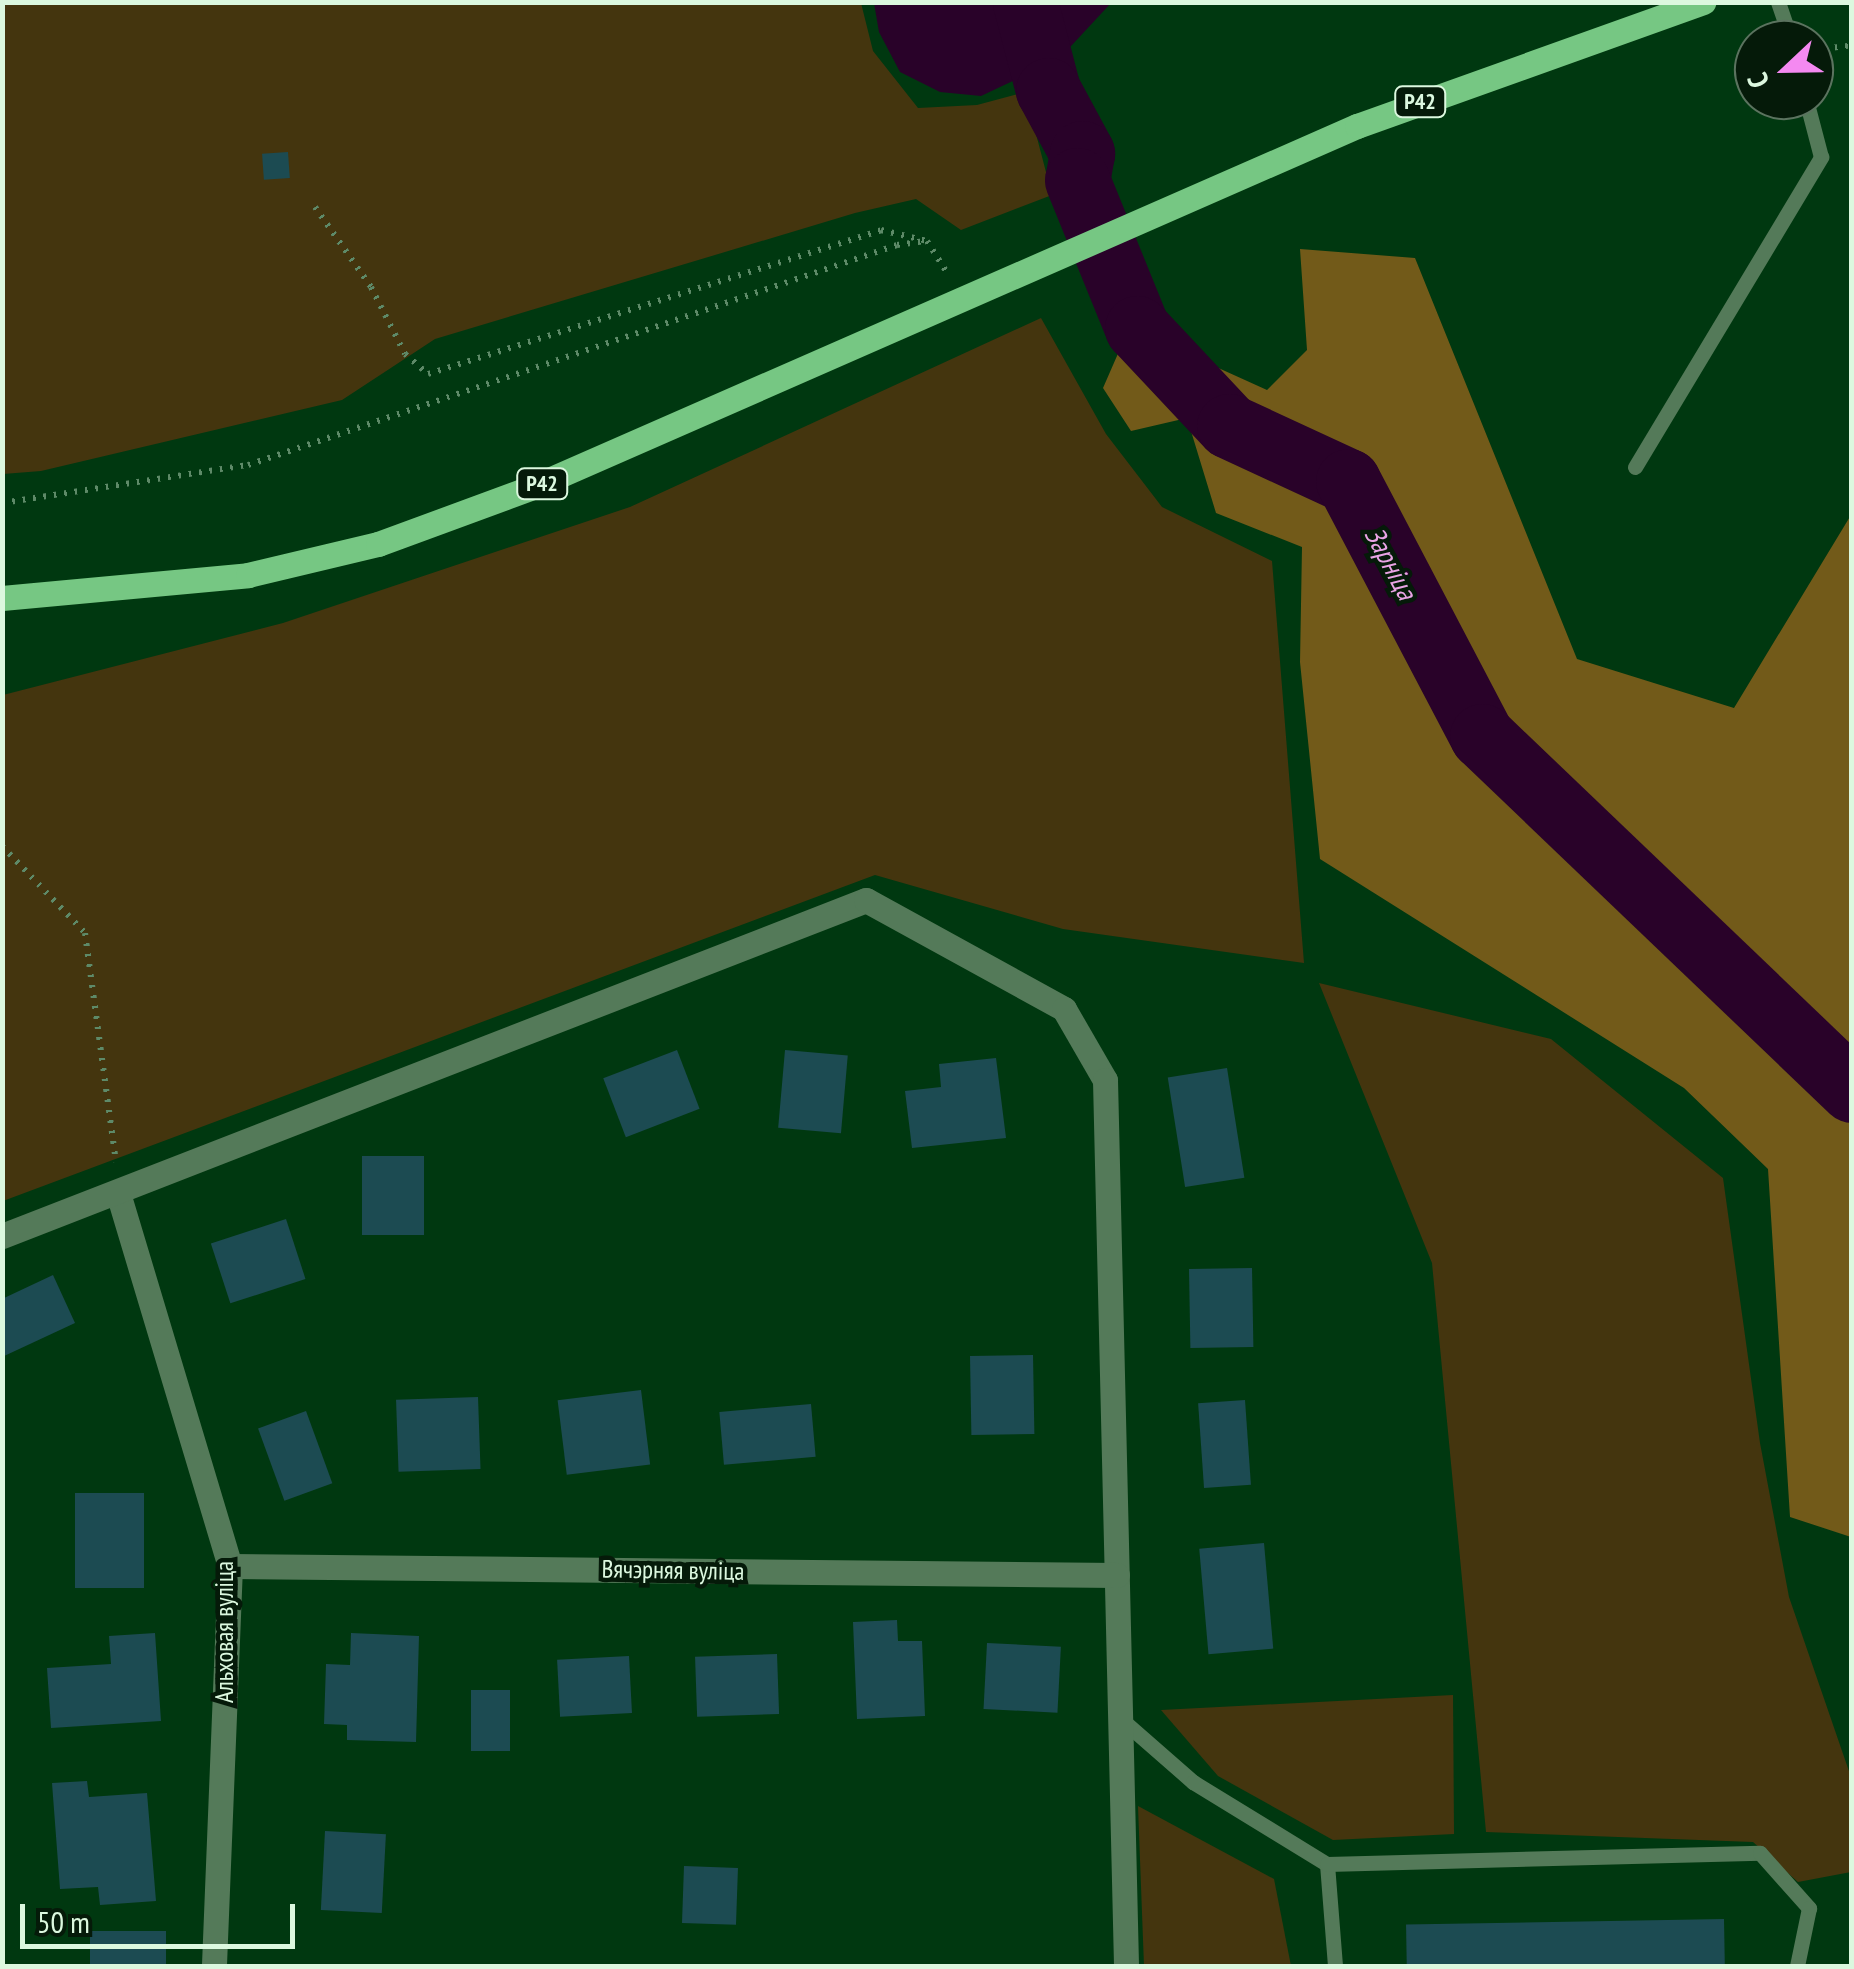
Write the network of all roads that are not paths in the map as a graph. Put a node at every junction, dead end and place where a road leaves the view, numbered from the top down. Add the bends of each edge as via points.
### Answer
1 (1704, 2) edge
2 (1811, 120) edge
3 (1635, 467) dead end
4 (2, 598) edge
5 (118, 1193) junction
6 (2, 1236) edge
7 (230, 1566) junction
8 (1117, 1575) junction
9 (1119, 1717) junction
10 (1327, 1864) junction
11 (214, 1966) edge
12 (1126, 1966) edge
13 (1335, 1966) edge
14 (1797, 1966) edge

1 - 4 main road, Р42 via 1375,119 533,487 378,544 248,575
2 - 3 lane via 1821,157
5 - 6 street
5 - 7 street, Альховая вуліца
5 - 8 street via 866,900 1064,1009 1105,1080
7 - 8 street, Вячэрняя вуліца
7 - 11 street, Альховая вуліца
8 - 9 street
9 - 10 lane via 1193,1782
9 - 12 street
10 - 13 lane
10 - 14 lane via 1760,1853 1809,1908

